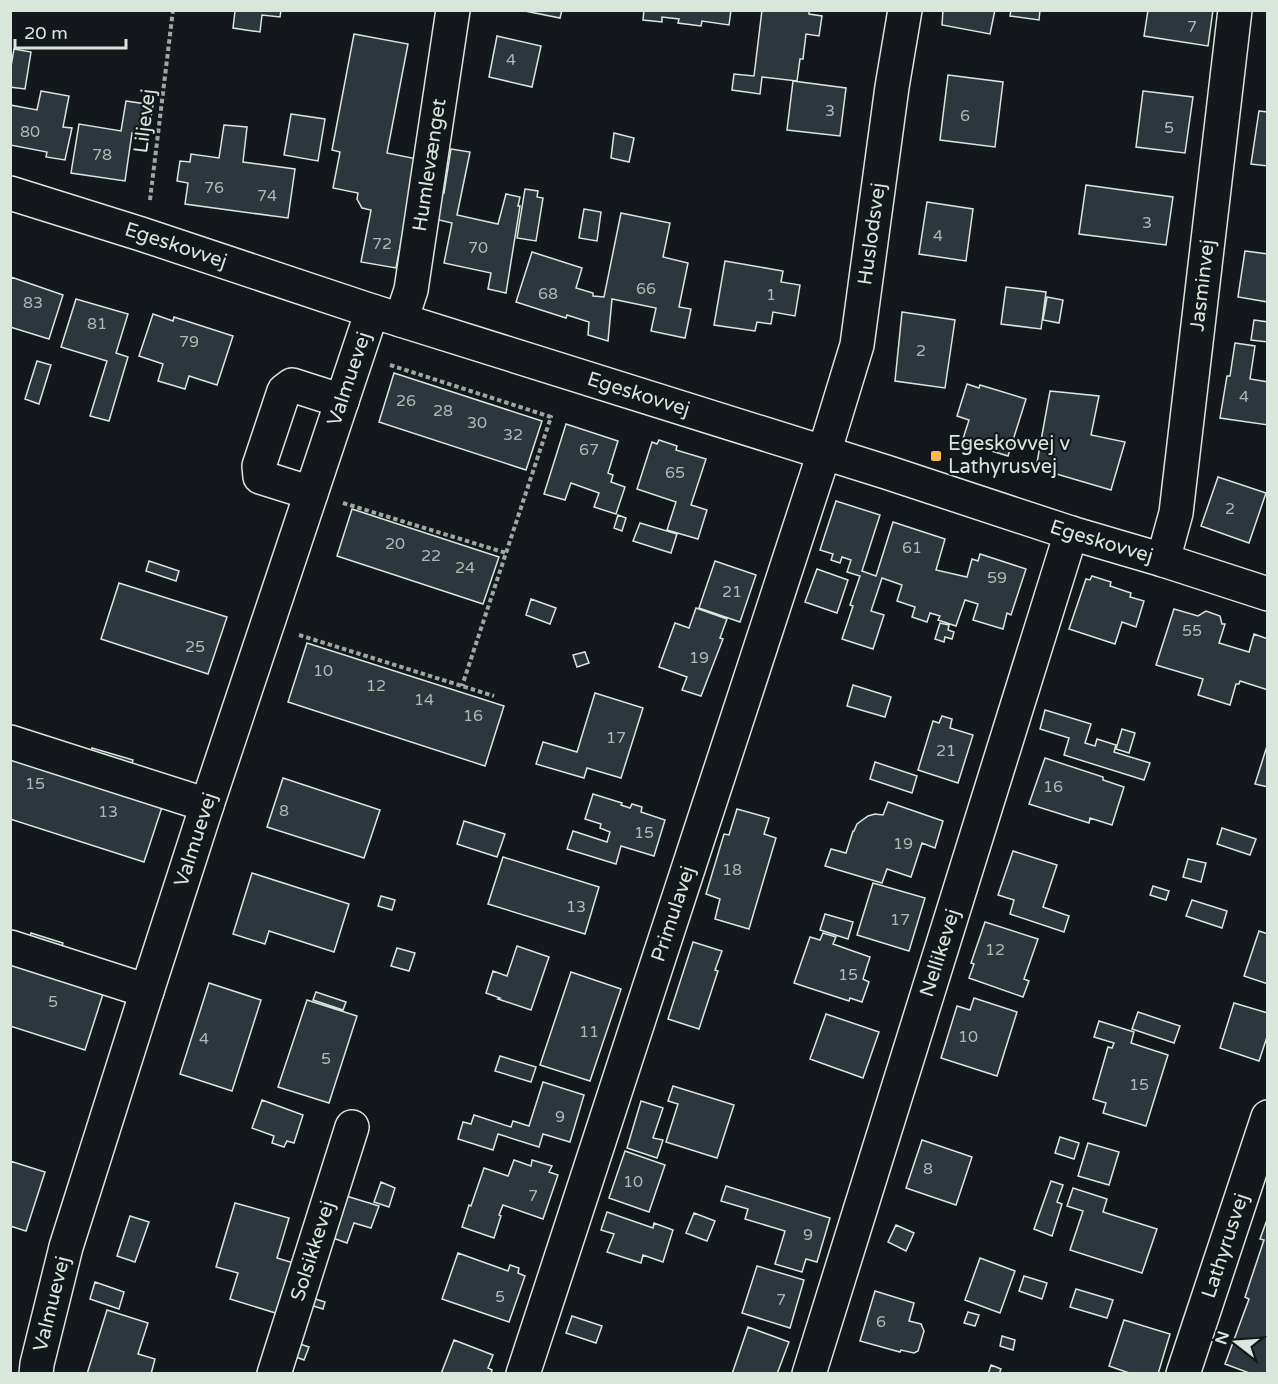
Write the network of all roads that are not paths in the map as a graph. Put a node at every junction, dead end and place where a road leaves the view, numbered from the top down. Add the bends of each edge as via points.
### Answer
1 (453, 10) edge
2 (904, 10) edge
3 (1235, 10) edge
4 (10, 193) edge
5 (387, 315) junction
6 (342, 401) junction
7 (824, 453) junction
8 (311, 493) junction
9 (1071, 533) junction
10 (1163, 560) junction
11 (1268, 594) edge
12 (10, 742) edge
13 (207, 805) junction
14 (10, 947) edge
15 (147, 991) junction
16 (1268, 1117) edge
17 (352, 1127) dead end
18 (36, 1374) edge
19 (274, 1374) edge
20 (523, 1374) edge
21 (808, 1374) edge
22 (1183, 1374) edge

1 - 5 street, Humlevænget via 411,290
2 - 7 street, Huslodsvej via 857,345
3 - 10 street, Jasminvej via 1176,513
4 - 5 street, Egeskovvej
5 - 6 street, Valmuevej via 358,354
5 - 7 street, Egeskovvej
6 - 8 street, Valmuevej
6 - 8 street via 292,386 284,391 259,466 260,477
7 - 9 street, Egeskovvej
7 - 20 street, Primulavej
8 - 13 street, Valmuevej
9 - 10 street, Egeskovvej
9 - 21 street, Nellikevej
10 - 11 street, Egeskovvej
12 - 13 street
13 - 15 street, Valmuevej
14 - 15 street
15 - 18 street, Valmuevej via 66,1247
16 - 22 street, Lathyrusvej
17 - 19 street, Solsikkevej

